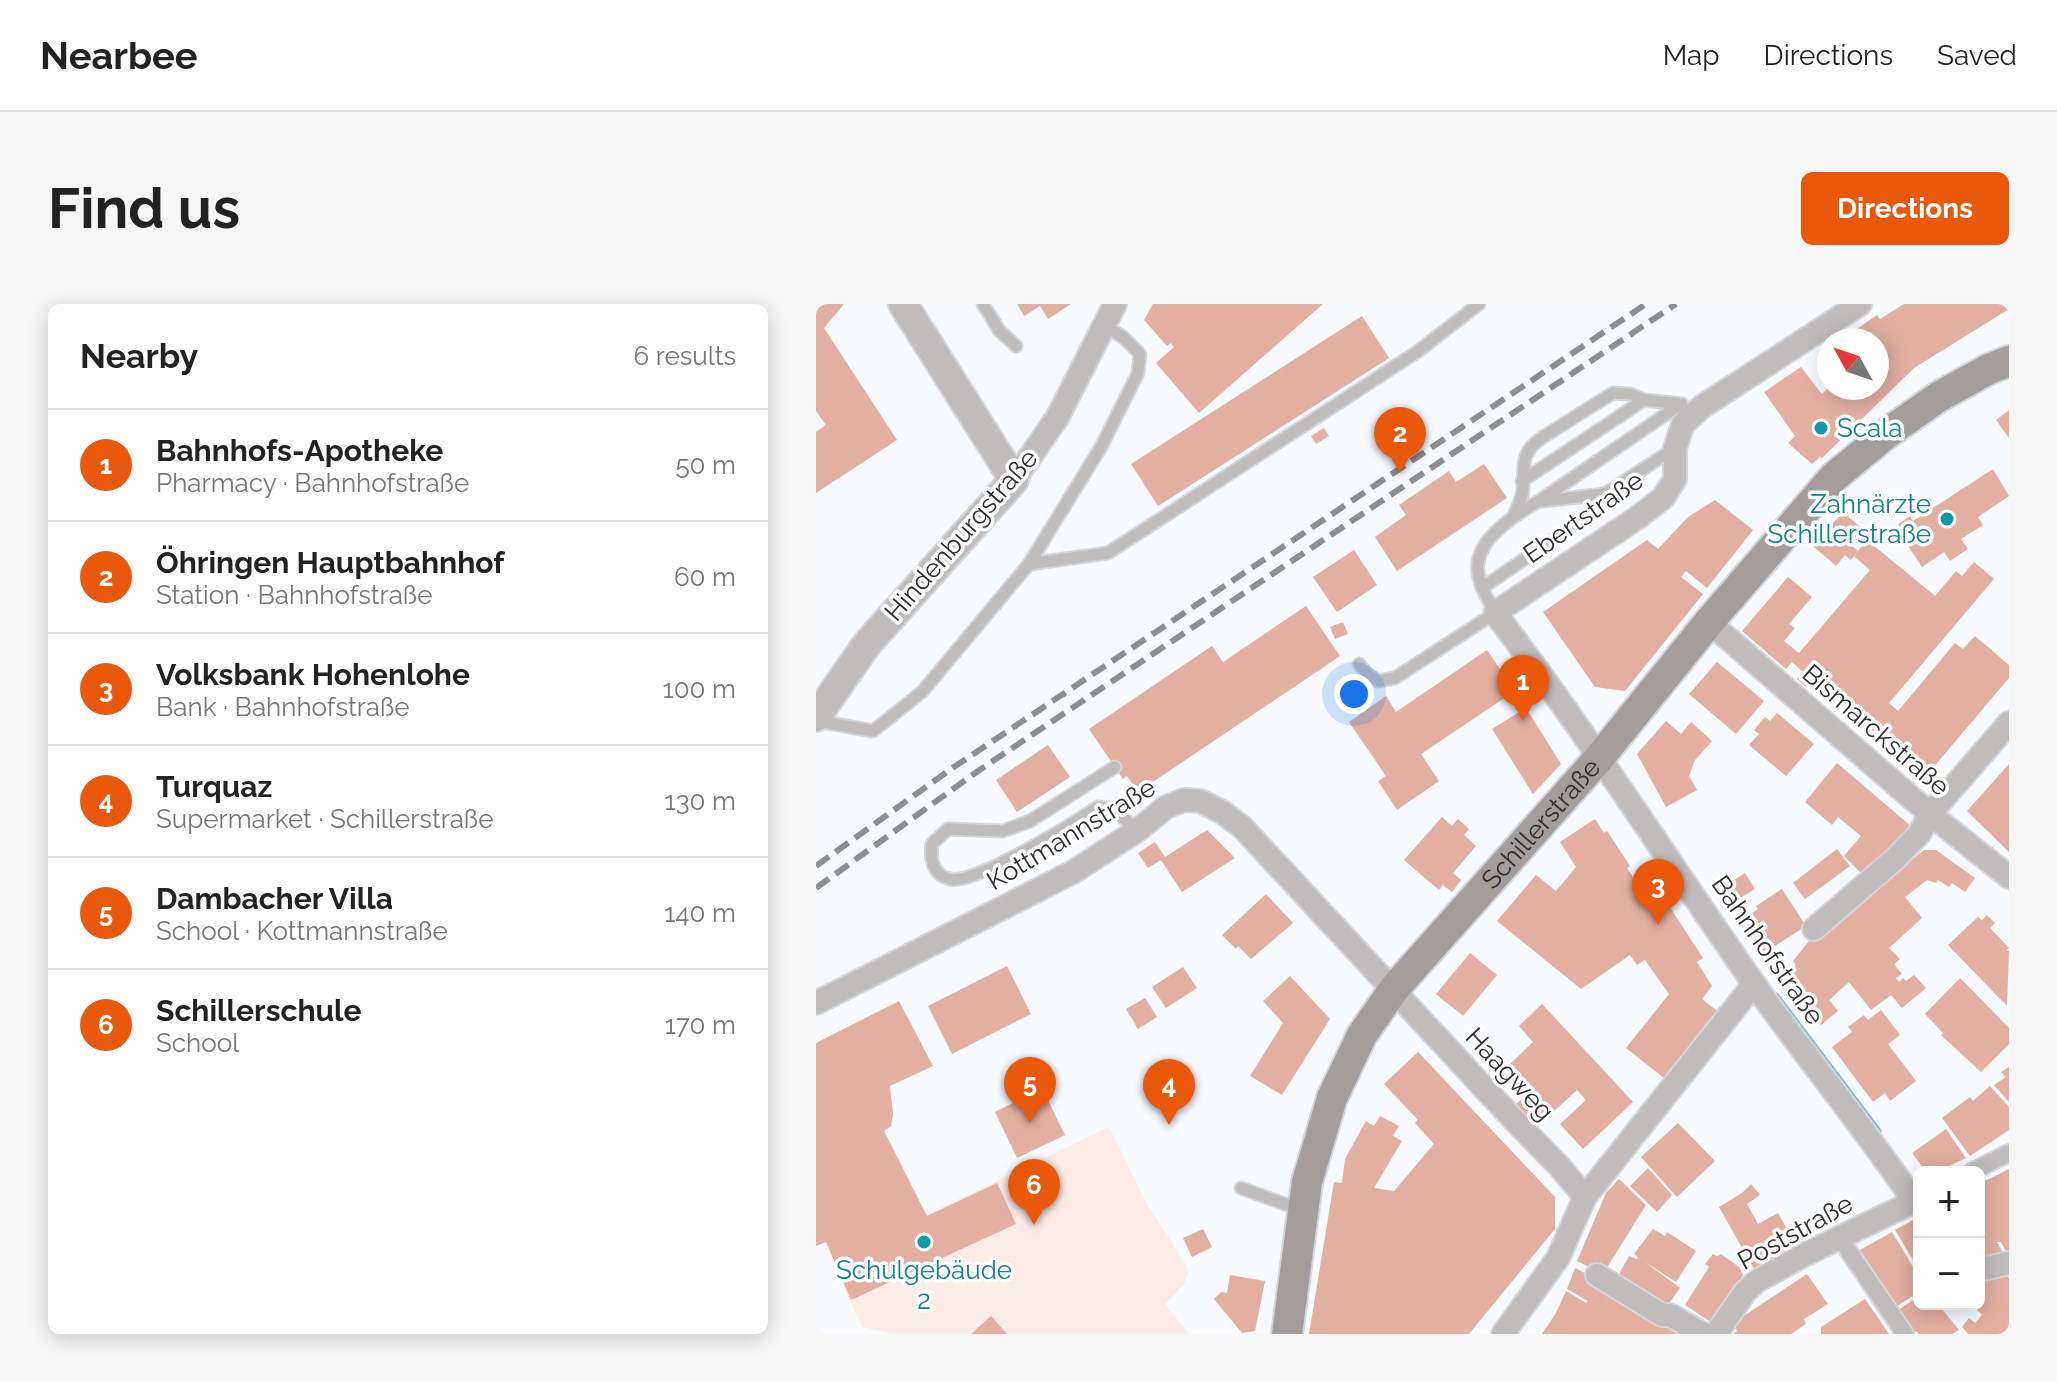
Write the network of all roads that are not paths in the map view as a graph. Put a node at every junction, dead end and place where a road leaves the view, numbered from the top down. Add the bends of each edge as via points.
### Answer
1 (903, 304) edge
2 (983, 304) edge
3 (1115, 304) edge
4 (1479, 304) edge
5 (1860, 304) edge
6 (1105, 326) junction
7 (2009, 340) edge
8 (1016, 346) dead end
9 (2009, 361) edge
10 (1940, 396) junction
11 (1644, 400) junction
12 (1692, 405) junction
13 (1675, 448) junction
14 (1014, 480) junction
15 (1522, 481) junction
16 (1605, 494) junction
17 (1539, 501) junction
18 (1515, 514) junction
19 (1029, 564) junction
20 (1482, 588) junction
21 (1495, 613) junction
22 (1709, 622) junction
23 (1359, 664) dead end
24 (816, 718) edge
25 (2009, 723) edge
26 (1600, 757) junction
27 (1115, 767) dead end
28 (1930, 814) junction
29 (1138, 830) junction
30 (2009, 877) edge
31 (1814, 929) dead end
32 (1754, 984) junction
33 (1394, 989) junction
34 (816, 1003) edge
35 (2009, 1153) edge
36 (1983, 1166) edge
37 (1241, 1188) dead end
38 (1913, 1195) edge
39 (1585, 1197) junction
40 (1913, 1202) edge
41 (1301, 1210) junction
42 (1839, 1237) junction
43 (2009, 1263) edge
44 (1985, 1268) edge
45 (1597, 1275) dead end
46 (1287, 1334) edge
47 (1503, 1334) edge
48 (1703, 1334) edge
49 (1716, 1334) edge
50 (1905, 1334) edge

1 - 14 street
2 - 8 lane
3 - 6 street, Hindenburgstraße
4 - 19 lane via 1417,352 1108,553
5 - 12 street, Ebertstraße
6 - 14 street, Hindenburgstraße via 1057,418
6 - 19 lane via 1140,354 1138,373 1101,447
7 - 10 main road, Schillerstraße via 1984,354
9 - 10 main road, Schillerstraße
10 - 22 main road, Schillerstraße via 1834,477
11 - 12 lane
11 - 15 lane
11 - 15 lane via 1613,393 1532,444
12 - 13 street, Ebertstraße
12 - 17 lane
13 - 16 lane
13 - 21 street, Ebertstraße via 1675,479 1663,498
14 - 24 street, Hindenburgstraße via 867,644
15 - 18 lane
16 - 17 lane
16 - 20 lane via 1580,521
17 - 18 lane
18 - 20 lane via 1480,553
19 - 24 lane via 922,692 873,731
20 - 21 lane
21 - 23 lane via 1395,678 1378,681
21 - 26 street, Bahnhofstraße
22 - 26 main road, Schillerstraße
22 - 28 street, Bismarckstraße
25 - 28 street
26 - 32 street, Bahnhofstraße
26 - 33 main road, Schillerstraße
27 - 29 lane via 1030,821 1003,831 948,829 932,844 930,859 938,874 961,879 1008,861 1098,807 1112,809
28 - 30 street, Bismarckstraße
28 - 31 street via 1895,859
29 - 33 street, Kottmannstraße via 1184,800 1222,812
29 - 34 street, Kottmannstraße via 1073,872
32 - 38 street, Bahnhofstraße
32 - 39 street
33 - 39 street, Haagweg
33 - 41 main road, Schillerstraße via 1362,1035 1332,1098
35 - 36 street
37 - 41 lane
39 - 47 street via 1558,1258
40 - 42 street, Poststraße
41 - 46 main road, Schillerstraße
42 - 49 street, Poststraße via 1757,1281
42 - 50 street
43 - 44 street
45 - 48 street

